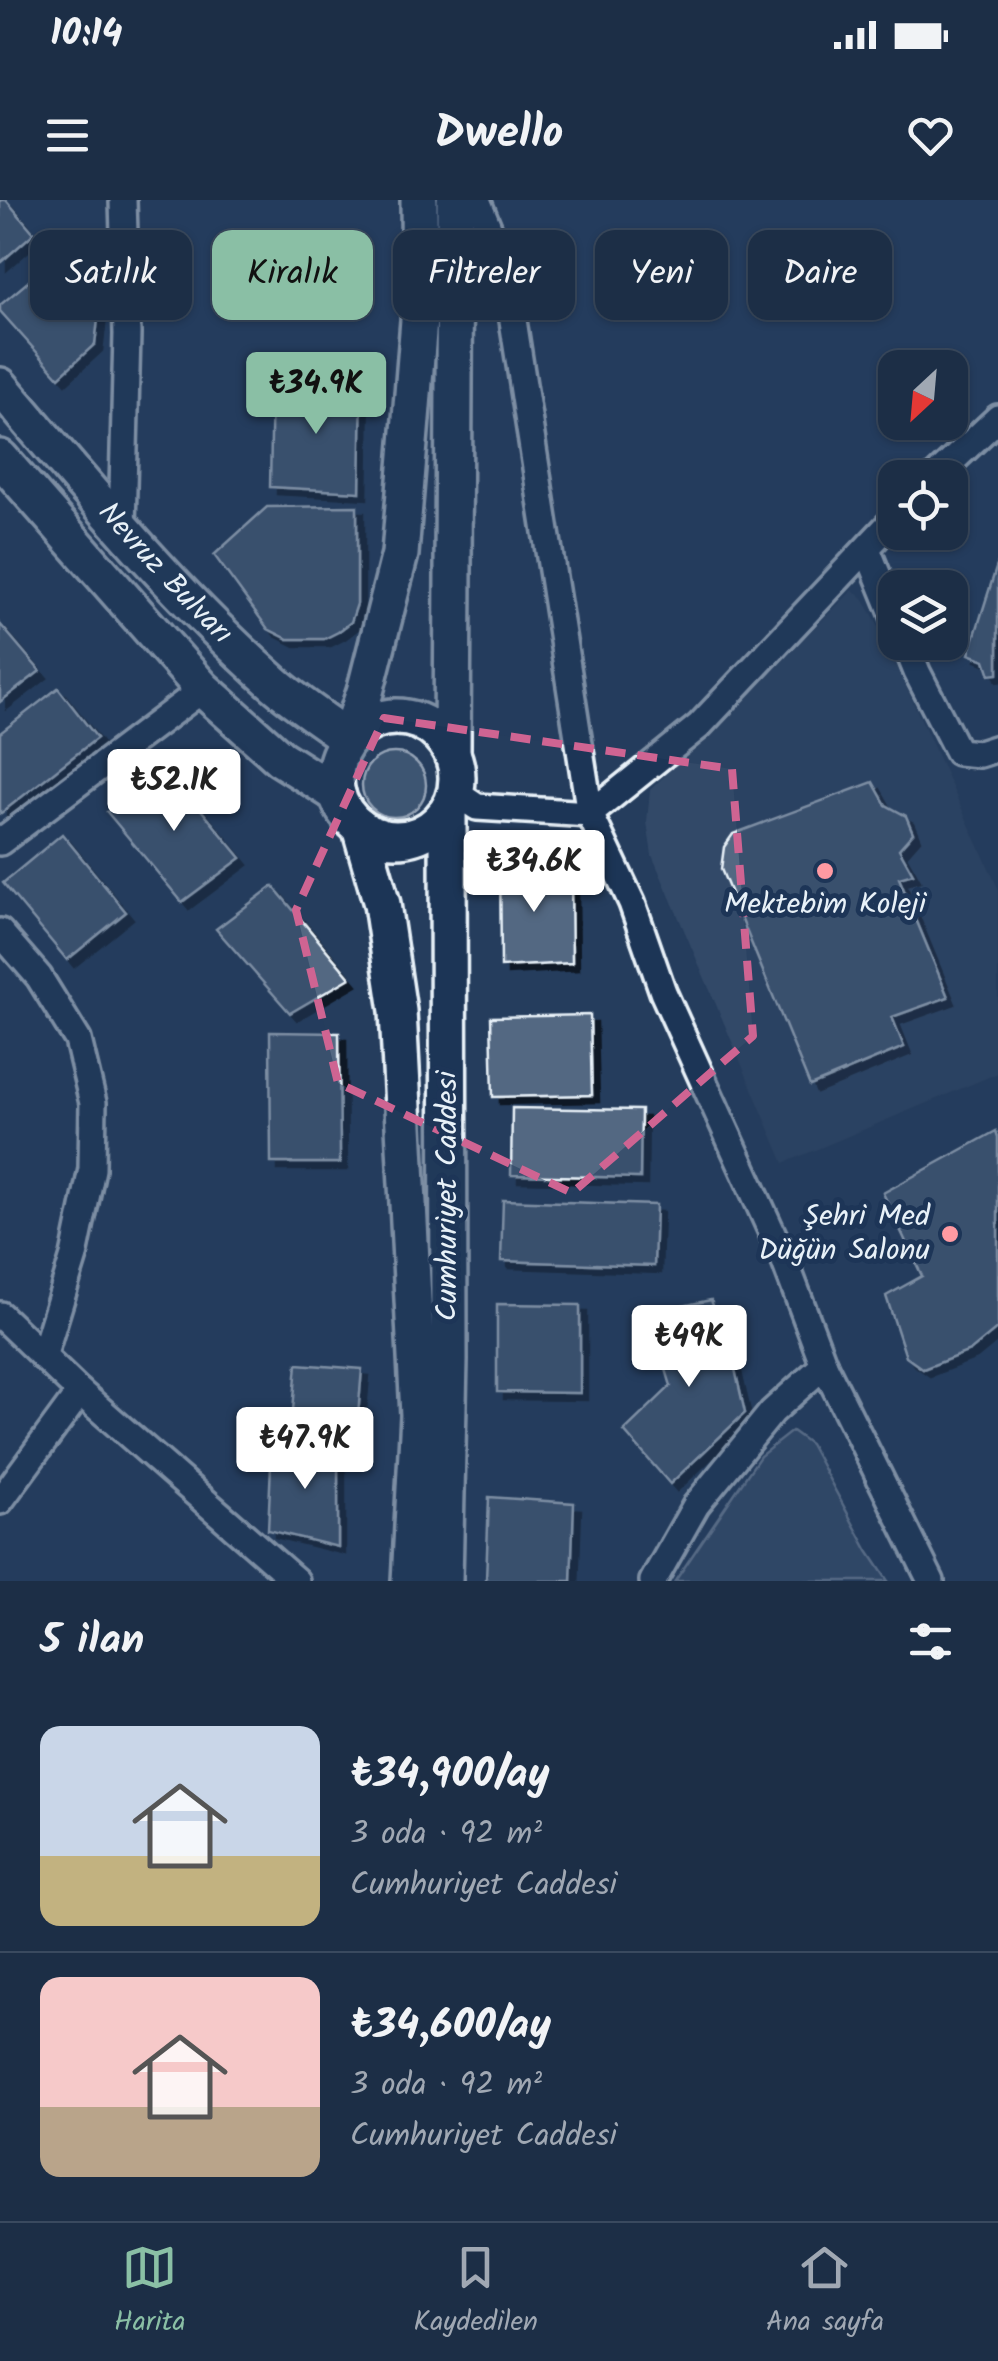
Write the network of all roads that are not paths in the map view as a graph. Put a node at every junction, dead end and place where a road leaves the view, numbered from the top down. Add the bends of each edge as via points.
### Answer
1 (123, 200) edge
2 (419, 200) edge
3 (455, 200) edge
4 (477, 200) edge
5 (0, 386) edge
6 (998, 418) edge
7 (0, 458) edge
8 (953, 460) edge
9 (122, 527) junction
10 (878, 536) edge
11 (866, 548) junction
12 (878, 577) edge
13 (913, 660) edge
14 (202, 689) junction
15 (349, 739) junction
16 (998, 748) edge
17 (452, 754) junction
18 (337, 794) junction
19 (452, 802) junction
20 (590, 814) junction
21 (360, 827) junction
22 (0, 842) edge
23 (0, 932) edge
24 (0, 1315) edge
25 (43, 1356) junction
26 (824, 1365) junction
27 (80, 1392) junction
28 (0, 1501) edge
29 (296, 1581) edge
30 (410, 1581) edge
31 (444, 1581) edge
32 (653, 1581) edge
33 (931, 1581) edge

1 - 9 street
2 - 15 main road via 420,308 400,554
3 - 17 main road
4 - 20 street via 505,269
5 - 9 main road, Nevruz Bulvarı
6 - 8 street
7 - 14 main road, Nevruz Bulvarı
9 - 15 main road, Nevruz Bulvarı via 219,633
10 - 11 street
11 - 12 street
11 - 20 street via 699,726
13 - 16 street via 958,752
14 - 18 main road, Nevruz Bulvarı via 280,758
14 - 22 street
15 - 17 main road via 365,725 404,718 441,736
15 - 18 main road via 339,755
17 - 19 main road
18 - 21 main road
19 - 20 street
19 - 21 main road via 435,826 418,835 398,839
19 - 31 main road, Cumhuriyet Caddesi
20 - 26 street
21 - 30 main road via 382,904 398,1011 419,1415
23 - 25 street via 78,1040 93,1103 92,1169
24 - 25 street
25 - 27 street
26 - 32 street via 772,1412 696,1505
26 - 33 street
27 - 28 street
27 - 29 street

